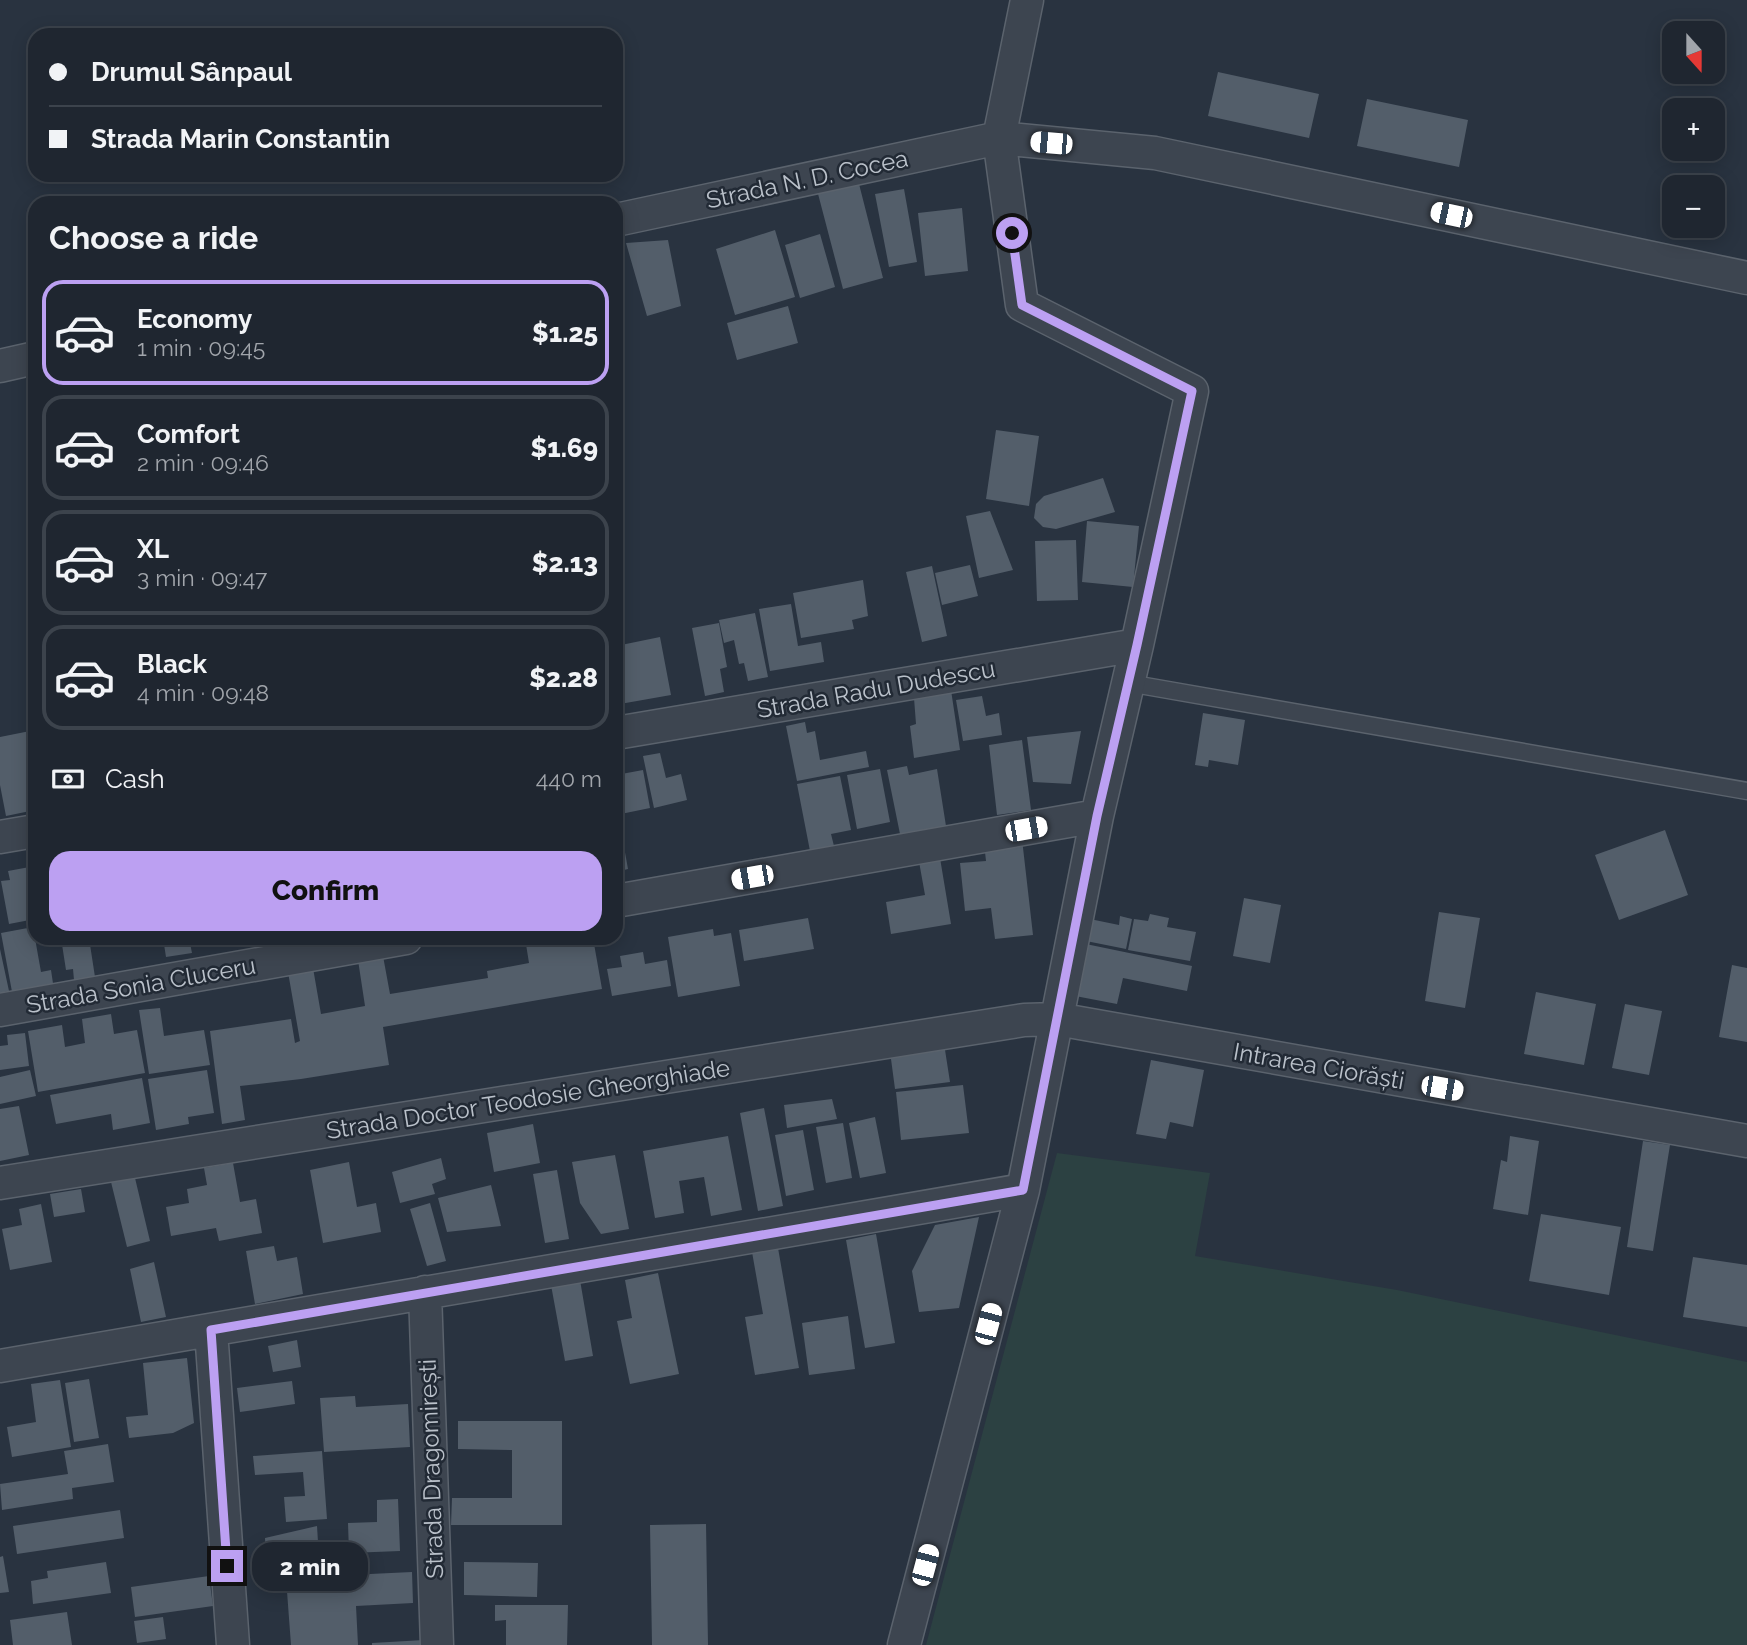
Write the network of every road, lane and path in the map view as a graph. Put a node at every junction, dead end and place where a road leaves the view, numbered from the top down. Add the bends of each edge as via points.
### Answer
1 (1027, 0) edge
2 (999, 138) junction
3 (623, 219) edge
4 (1747, 278) edge
5 (28, 360) edge
6 (0, 366) edge
7 (1137, 645) junction
8 (1128, 683) junction
9 (623, 732) edge
10 (1747, 791) edge
11 (1097, 816) junction
12 (28, 832) edge
13 (0, 837) edge
14 (623, 900) edge
15 (367, 945) edge
16 (0, 1010) edge
17 (1057, 1019) junction
18 (1747, 1141) edge
19 (0, 1183) edge
20 (1023, 1190) junction
21 (425, 1292) junction
22 (211, 1330) junction
23 (0, 1366) edge
24 (233, 1645) edge
25 (437, 1645) edge
26 (904, 1645) edge

1 - 2 street
2 - 3 street, Strada N. D. Cocea
2 - 4 street, Strada N. D. Cocea via 1155,153
2 - 7 street via 1022,305 1192,391
5 - 6 street
7 - 8 street
7 - 9 street, Strada Radu Dudescu
8 - 10 lane
8 - 11 street
11 - 14 street
11 - 17 street
12 - 13 street
15 - 16 street, Strada Sonia Cluceru
17 - 18 street, Intrarea Ciorăști
17 - 19 street, Strada Doctor Teodosie Gheorghiade via 996,1024
17 - 20 street
20 - 21 street
20 - 26 street
21 - 22 street
21 - 25 street, Strada Dragomirești
22 - 23 street
22 - 24 street

